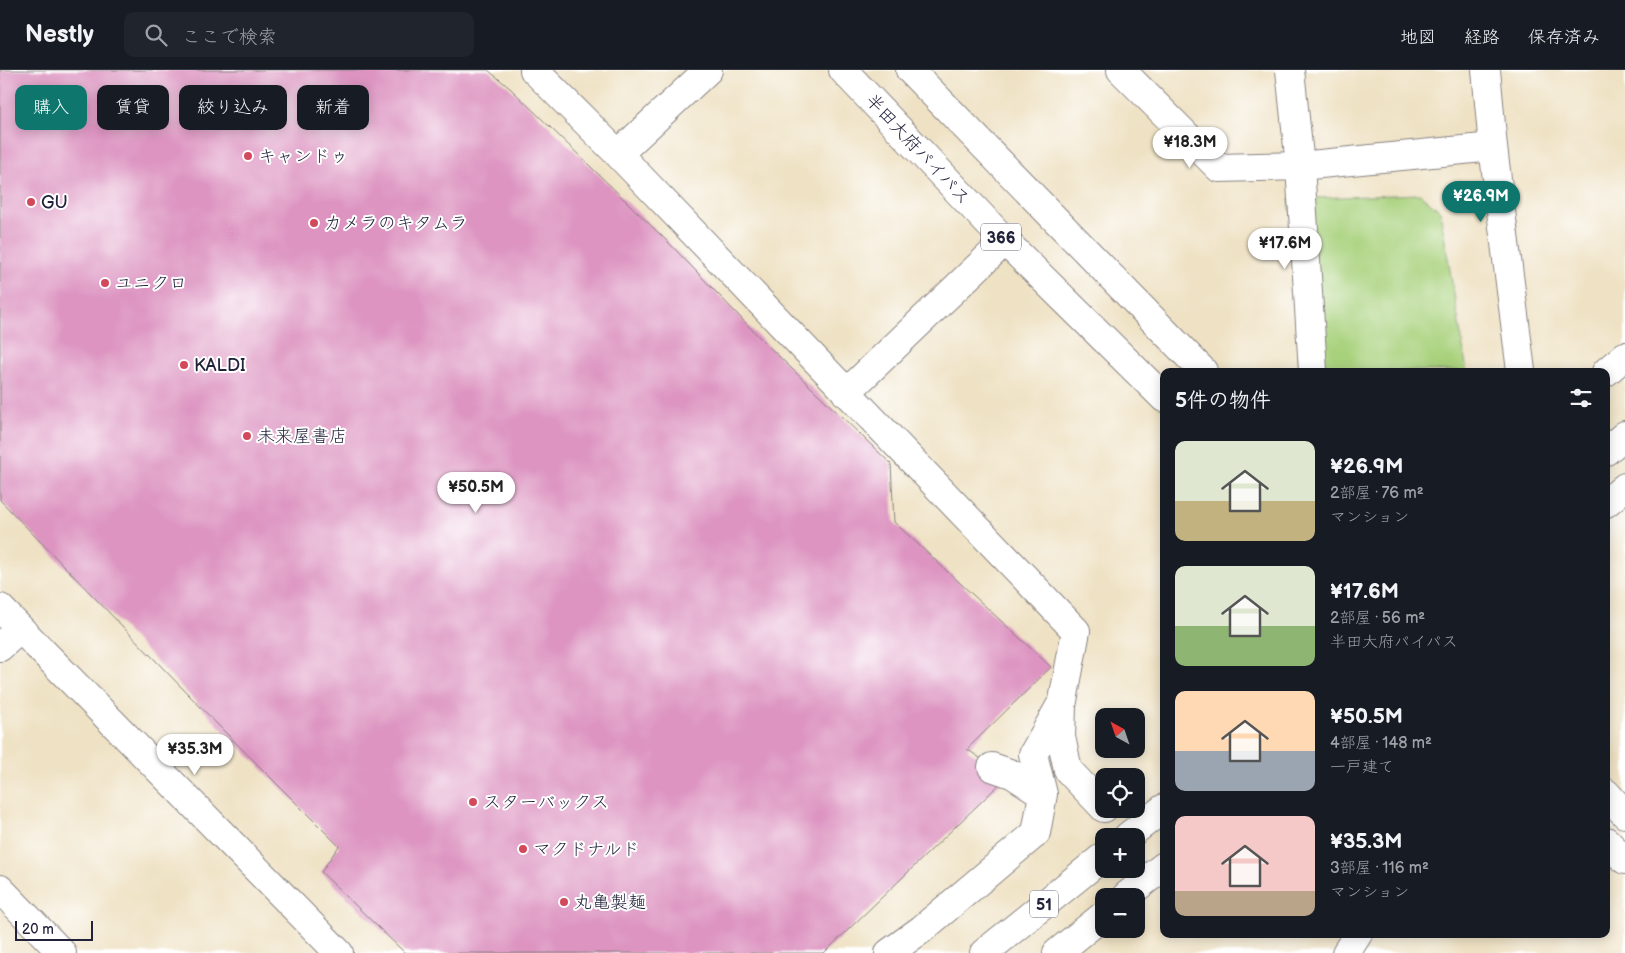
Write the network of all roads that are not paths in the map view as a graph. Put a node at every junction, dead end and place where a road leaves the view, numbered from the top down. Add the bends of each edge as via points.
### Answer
1 (534, 70) edge
2 (708, 70) edge
3 (843, 70) edge
4 (910, 70) edge
5 (1121, 70) edge
6 (1290, 70) edge
7 (1486, 70) edge
8 (1493, 147) junction
9 (618, 154) junction
10 (1300, 166) junction
11 (1005, 241) junction
12 (1625, 356) edge
13 (1200, 368) edge
14 (1313, 368) edge
15 (1521, 368) edge
16 (1610, 369) edge
17 (846, 393) junction
18 (1160, 394) edge
19 (1625, 435) edge
20 (1610, 448) edge
21 (1625, 488) edge
22 (1610, 500) edge
23 (0, 608) edge
24 (20, 629) junction
25 (0, 647) edge
26 (1063, 700) junction
27 (992, 767) dead end
28 (1043, 794) junction
29 (1610, 797) edge
30 (1095, 798) edge
31 (1160, 811) edge
32 (1625, 814) edge
33 (1113, 818) edge
34 (1122, 828) edge
35 (1139, 828) edge
36 (1610, 845) edge
37 (1625, 860) edge
38 (1095, 863) edge
39 (1160, 869) edge
40 (1136, 888) edge
41 (0, 889) edge
42 (1095, 922) edge
43 (1355, 938) edge
44 (62, 953) edge
45 (339, 953) edge
46 (889, 953) edge
47 (984, 953) edge
48 (1056, 953) edge
49 (1346, 953) edge

1 - 9 main road
2 - 9 main road
3 - 11 main road, 半田大府パイパス / 366
4 - 13 main road
5 - 10 main road via 1219,168
6 - 10 main road
7 - 8 main road
8 - 10 main road
8 - 15 main road
9 - 17 main road
10 - 14 main road
11 - 17 main road
11 - 18 main road, 半田大府パイパス / 366
12 - 16 main road
17 - 26 main road via 1076,631
19 - 20 main road
21 - 22 main road
23 - 24 main road
24 - 25 main road
24 - 45 main road
26 - 28 main road via 1033,754
26 - 30 main road via 1061,737 1068,770
27 - 28 main road via 1012,774
28 - 46 main road via 1036,833
29 - 32 main road
31 - 35 main road
33 - 34 main road
36 - 37 main road
38 - 47 main road, 51
39 - 40 main road
41 - 44 main road
42 - 48 main road
43 - 49 main road

